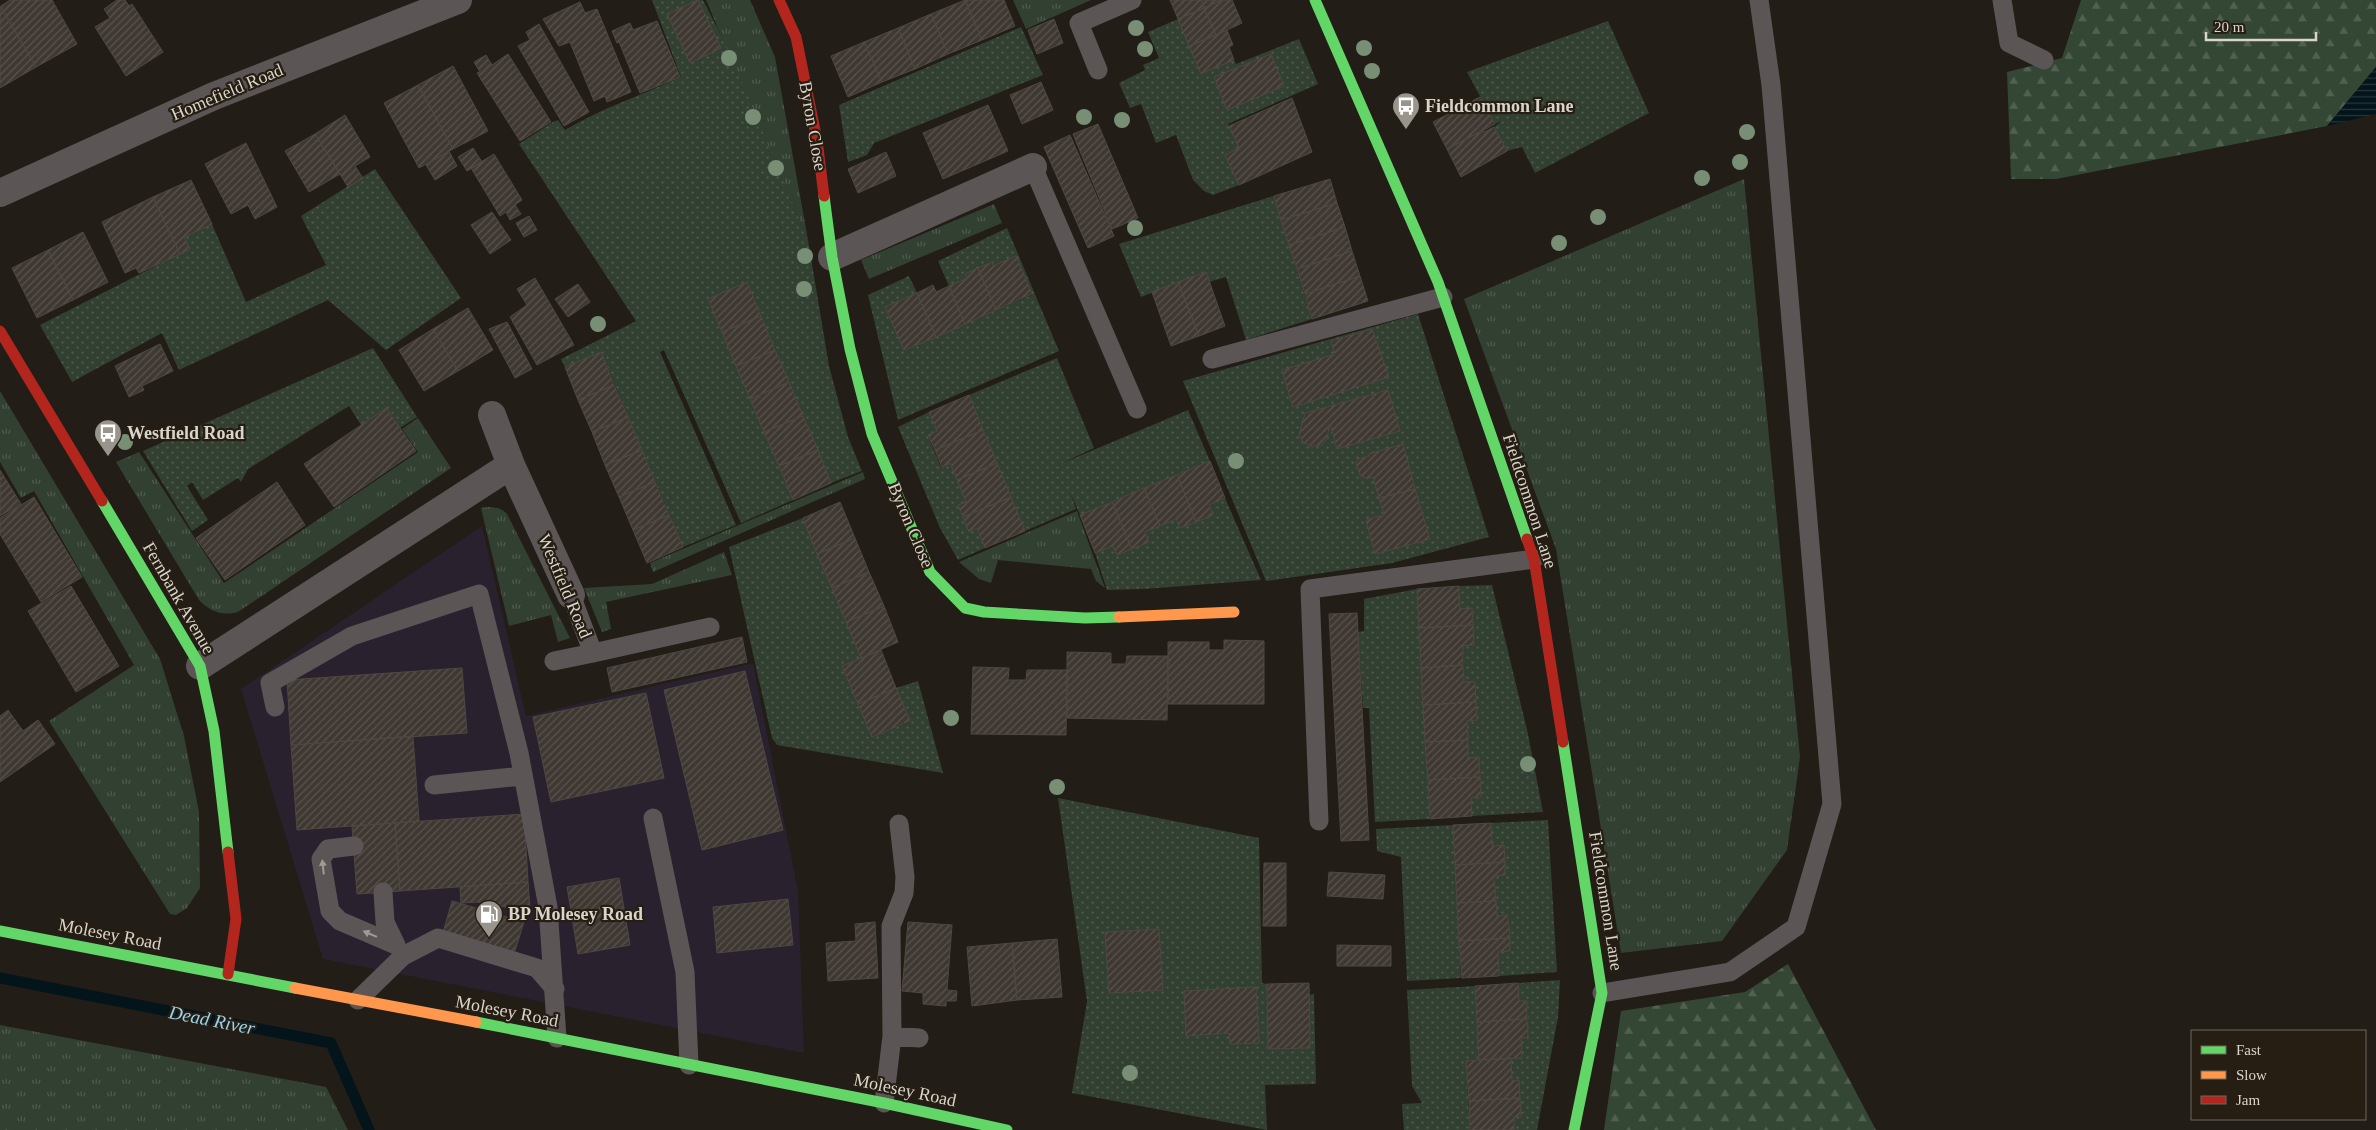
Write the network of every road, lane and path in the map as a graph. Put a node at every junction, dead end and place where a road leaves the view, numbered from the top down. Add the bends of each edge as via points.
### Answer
1 (458, 0) edge
2 (779, 0) edge
3 (1132, 0) edge
4 (1315, 0) edge
5 (1759, 0) edge
6 (2002, 0) edge
7 (2044, 60) dead end
8 (1098, 70) dead end
9 (1033, 167) joint
10 (0, 193) edge
11 (832, 257) junction
12 (1443, 297) junction
13 (0, 331) edge
14 (1212, 360) dead end
15 (1137, 409) dead end
16 (492, 415) dead end
17 (511, 465) junction
18 (1534, 559) junction
19 (571, 595) joint
20 (1234, 612) dead end
21 (710, 627) dead end
22 (593, 653) junction
23 (554, 661) dead end
24 (200, 666) junction
25 (275, 707) dead end
26 (524, 776) junction
27 (434, 784) dead end
28 (653, 818) dead end
29 (1319, 821) dead end
30 (899, 824) dead end
31 (354, 846) dead end
32 (383, 892) dead end
33 (0, 931) edge
34 (400, 950) junction
35 (228, 974) junction
36 (554, 989) junction
37 (1602, 993) junction
38 (358, 1000) junction
39 (892, 1036) junction
40 (557, 1038) junction
41 (919, 1038) dead end
42 (689, 1065) junction
43 (884, 1103) junction
44 (1007, 1130) edge
45 (1574, 1130) edge

1 - 10 street, Homefield Road via 214,96
2 - 11 street, Byron Close via 796,37 817,140
3 - 8 lane via 1078,23
4 - 12 street, Fieldcommon Lane
5 - 37 lane via 1771,85 1832,804 1796,927 1730,972
6 - 7 lane via 2009,43
9 - 11 street
9 - 15 lane
11 - 20 street, Byron Close via 850,349 872,434 930,572 965,608 1085,618
12 - 14 lane
12 - 18 street, Fieldcommon Lane
13 - 24 street, Fernbank Avenue
16 - 17 street, Westfield Road
17 - 19 street, Westfield Road
17 - 24 street
18 - 29 lane via 1310,590
18 - 37 street, Fieldcommon Lane
19 - 22 lane, Westfield Road
21 - 22 lane, Westfield Road
22 - 23 lane
24 - 35 street, Fernbank Avenue via 214,730 236,919
25 - 26 lane via 270,683 352,636 479,594
26 - 27 lane
26 - 36 lane via 548,906
28 - 42 lane via 685,972
30 - 39 lane via 905,876 904,893 891,926
34 -> 31 lane via 340,921 330,912 321,859 328,849
32 - 34 lane via 385,922
33 - 35 street, Molesey Road
34 - 36 lane via 438,938 536,968
34 - 38 lane
35 - 38 street, Molesey Road
36 - 40 lane
37 - 45 street, Fieldcommon Lane
38 - 40 street, Molesey Road
39 - 41 lane
39 - 43 lane
40 - 42 street, Molesey Road
42 - 43 street, Molesey Road
43 - 44 street, Molesey Road

